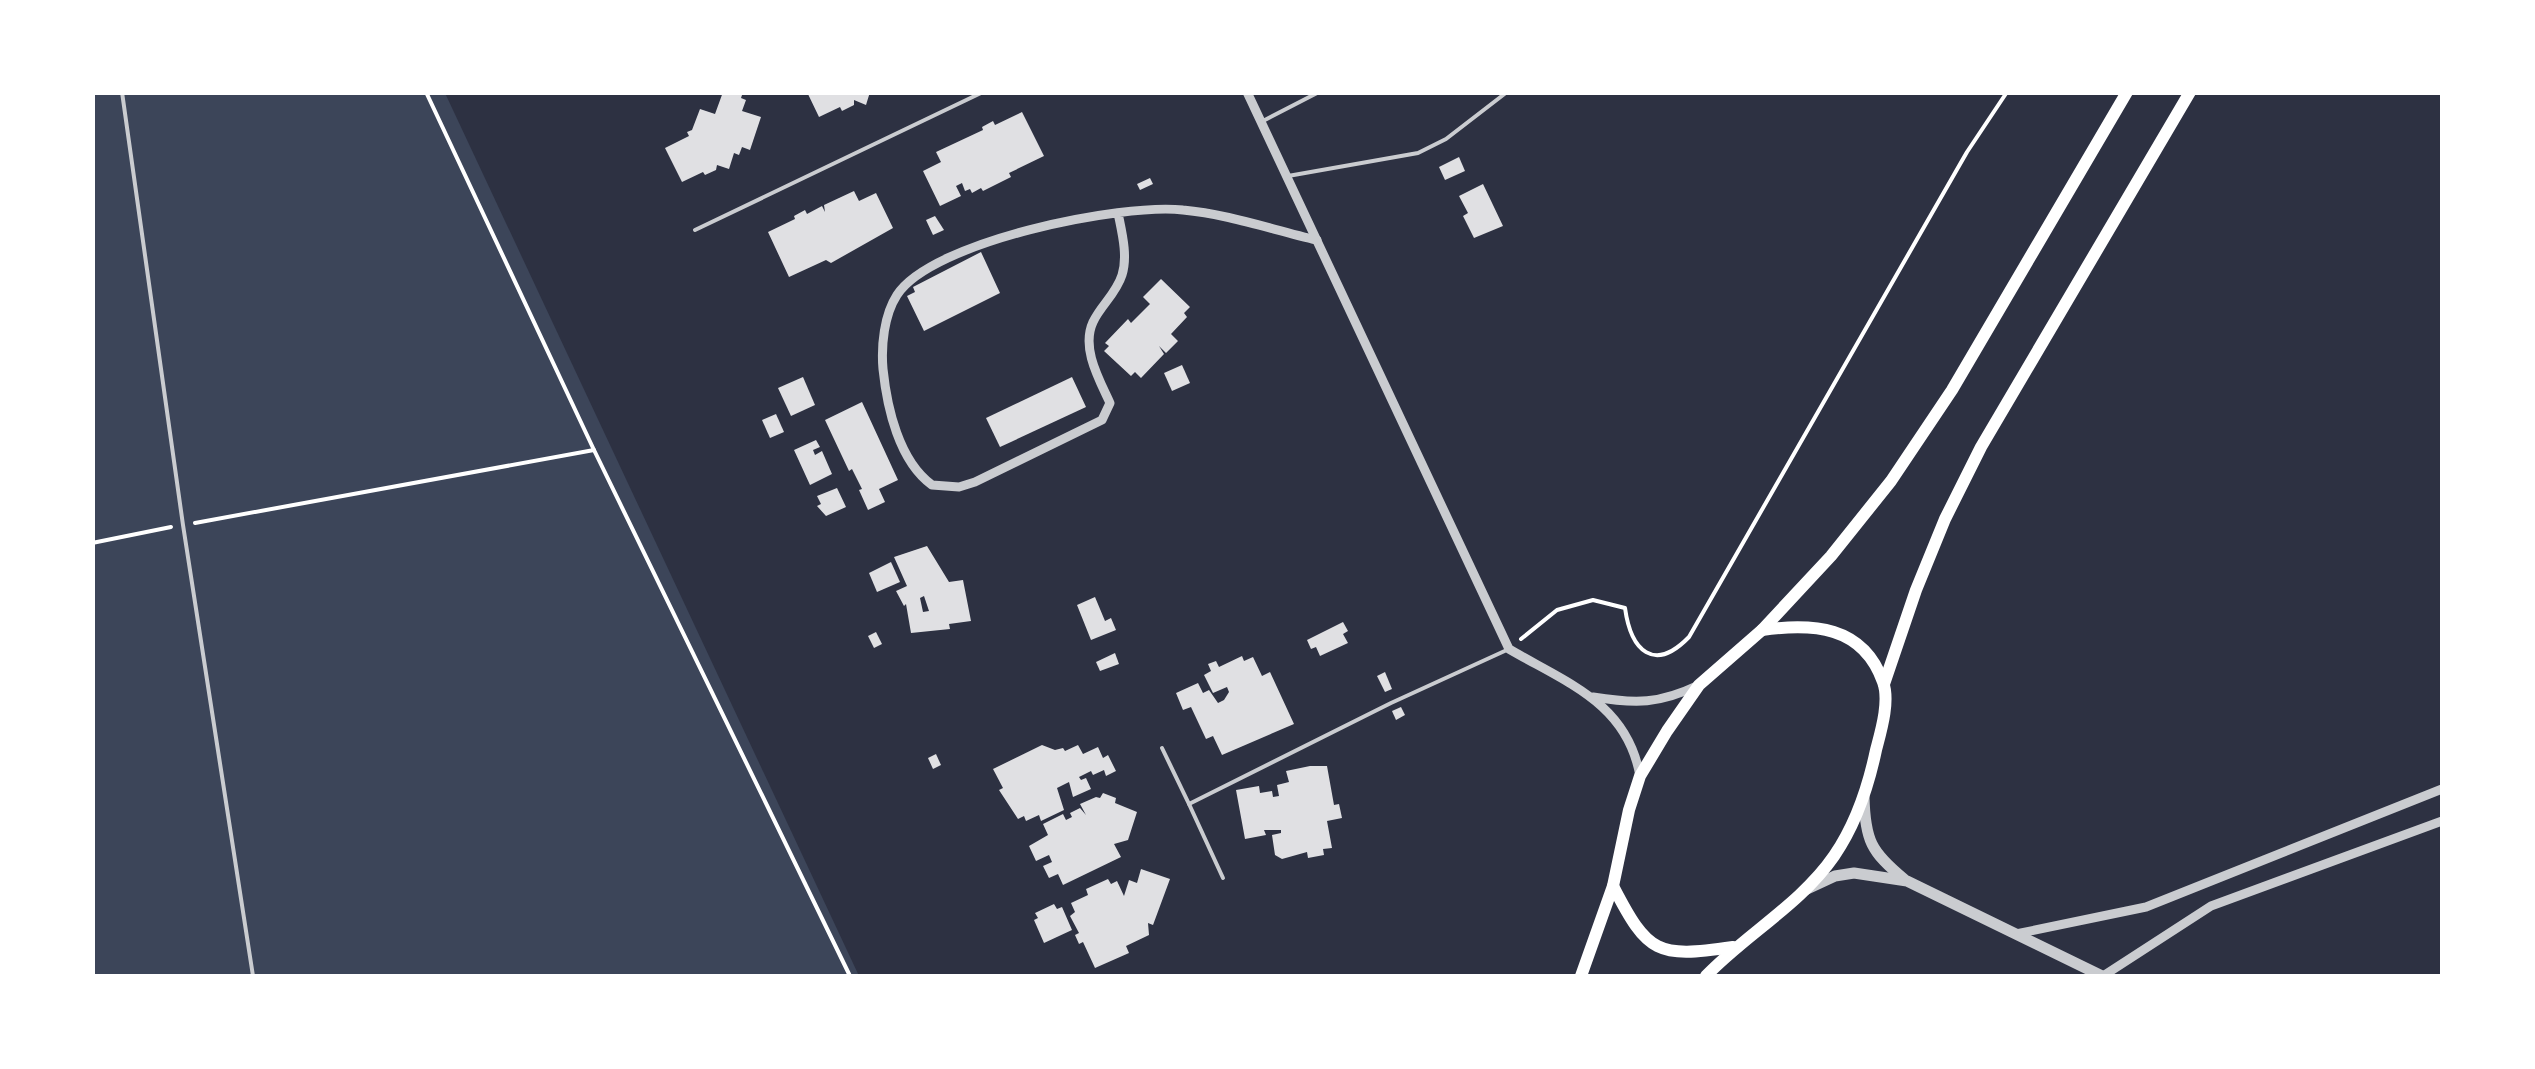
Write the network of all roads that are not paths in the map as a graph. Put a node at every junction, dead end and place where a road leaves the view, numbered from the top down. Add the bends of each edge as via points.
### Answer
1 (122, 92) edge
2 (983, 92) edge
3 (1247, 92) edge
4 (1318, 92) edge
5 (1507, 92) edge
6 (2127, 92) edge
7 (2190, 92) edge
8 (1261, 122) junction
9 (1286, 176) junction
10 (1118, 213) junction
11 (694, 230) dead end
12 (1317, 240) junction
13 (1762, 630) junction
14 (1509, 649) junction
15 (1699, 684) junction
16 (1884, 684) junction
17 (1590, 696) junction
18 (1162, 748) dead end
19 (1640, 776) junction
20 (2442, 789) edge
21 (1864, 796) junction
22 (1190, 804) junction
23 (2442, 821) edge
24 (1224, 878) dead end
25 (1907, 882) junction
26 (1613, 886) junction
27 (1800, 892) junction
28 (2016, 934) junction
29 (1733, 947) junction
30 (253, 976) edge
31 (1581, 976) edge
32 (1706, 976) edge
33 (2102, 976) edge

1 - 30 lane
2 - 11 lane
3 - 8 street
4 - 8 lane
5 - 9 lane via 1418,153
6 - 13 main road via 1891,481
7 - 16 main road via 1982,446 1923,572
8 - 9 street
9 - 12 street
10 - 10 street via 967,248 926,269 898,294 882,354 885,389 910,463 932,486 959,488 1102,420 1110,403 1088,343 1093,321 1122,274
10 - 12 street via 1185,210
12 - 14 street
13 - 15 main road
13 - 16 main road via 1795,625 1846,636
14 - 17 street
14 - 22 lane
15 - 17 street via 1646,703
15 - 19 main road
16 - 21 main road via 1883,720
17 - 19 street via 1629,738
18 - 22 lane
19 - 26 main road
20 - 28 street via 2146,907
21 - 25 street via 1874,852
21 - 27 main road via 1833,856
22 - 24 lane
23 - 33 street via 2211,906
25 - 27 street via 1854,873
25 - 28 street
26 - 29 main road via 1656,948 1685,953
26 - 31 main road
27 - 29 main road
28 - 33 street
29 - 32 main road

